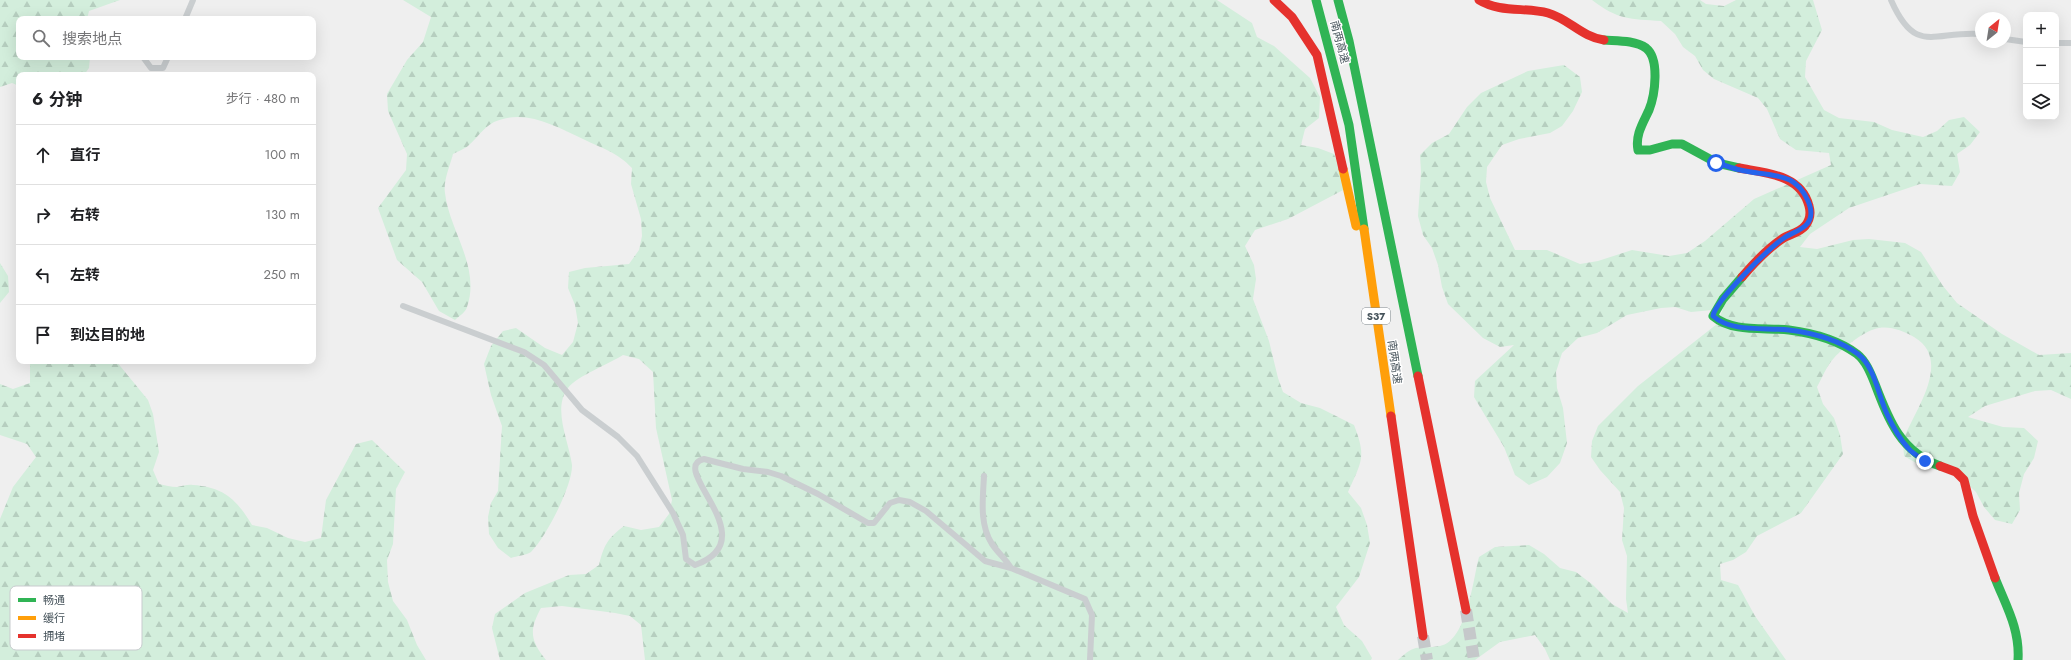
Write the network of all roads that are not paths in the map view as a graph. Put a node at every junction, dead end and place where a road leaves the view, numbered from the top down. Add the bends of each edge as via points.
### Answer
1 (193, 0) edge
2 (1274, 0) edge
3 (1316, 0) edge
4 (1338, 0) edge
5 (1343, 0) edge
6 (1479, 0) edge
7 (1891, 0) edge
8 (186, 16) edge
9 (1975, 34) edge
10 (2011, 40) edge
11 (1349, 41) junction
12 (2023, 42) edge
13 (2059, 43) edge
14 (2071, 43) edge
15 (144, 60) edge
16 (167, 60) edge
17 (403, 306) dead end
18 (1377, 321) junction
19 (984, 476) dead end
20 (1012, 568) junction
21 (1466, 610) tunnel mouth
22 (1423, 636) tunnel mouth
23 (1090, 660) edge
24 (2018, 660) edge

1 - 8 street
2 - 18 main road via 1292,18 1317,56
3 - 18 main road, 南两高速 / S37 via 1348,125
4 - 11 main road, 南两高速 / S37
5 - 11 main road
6 - 24 main road via 1483,4 1503,8 1548,13 1590,37 1639,45 1649,52 1654,64 1653,96 1650,110 1643,120 1639,133 1636,146 1638,150 1647,152 1672,144 1682,144 1716,163 1739,170 1783,177 1792,181 1805,196 1811,209 1807,224 1767,251 1722,299 1713,311 1713,316 1731,326 1790,330 1820,337 1842,344 1859,355 1869,368 1887,415 1908,448 1925,461 1956,472 1964,480 1973,516 2015,628 2019,642
7 - 9 street via 1899,18 1910,31 1922,37
10 - 12 street
11 - 21 main road, 南两高速 / S37
13 - 14 street
15 - 16 street via 151,68 163,68
17 - 20 street via 524,352 544,365 582,410 618,437 637,456 673,513 683,535 686,559 691,564 700,564 712,556 719,548 722,536 722,526 716,509 695,472 696,464 704,459 781,476 868,523 874,523 890,503 899,500 910,502 926,511 985,561
18 - 22 main road, 南两高速 / S37
19 - 20 street via 982,509 985,527 992,544
20 - 23 street via 1085,599 1092,615

